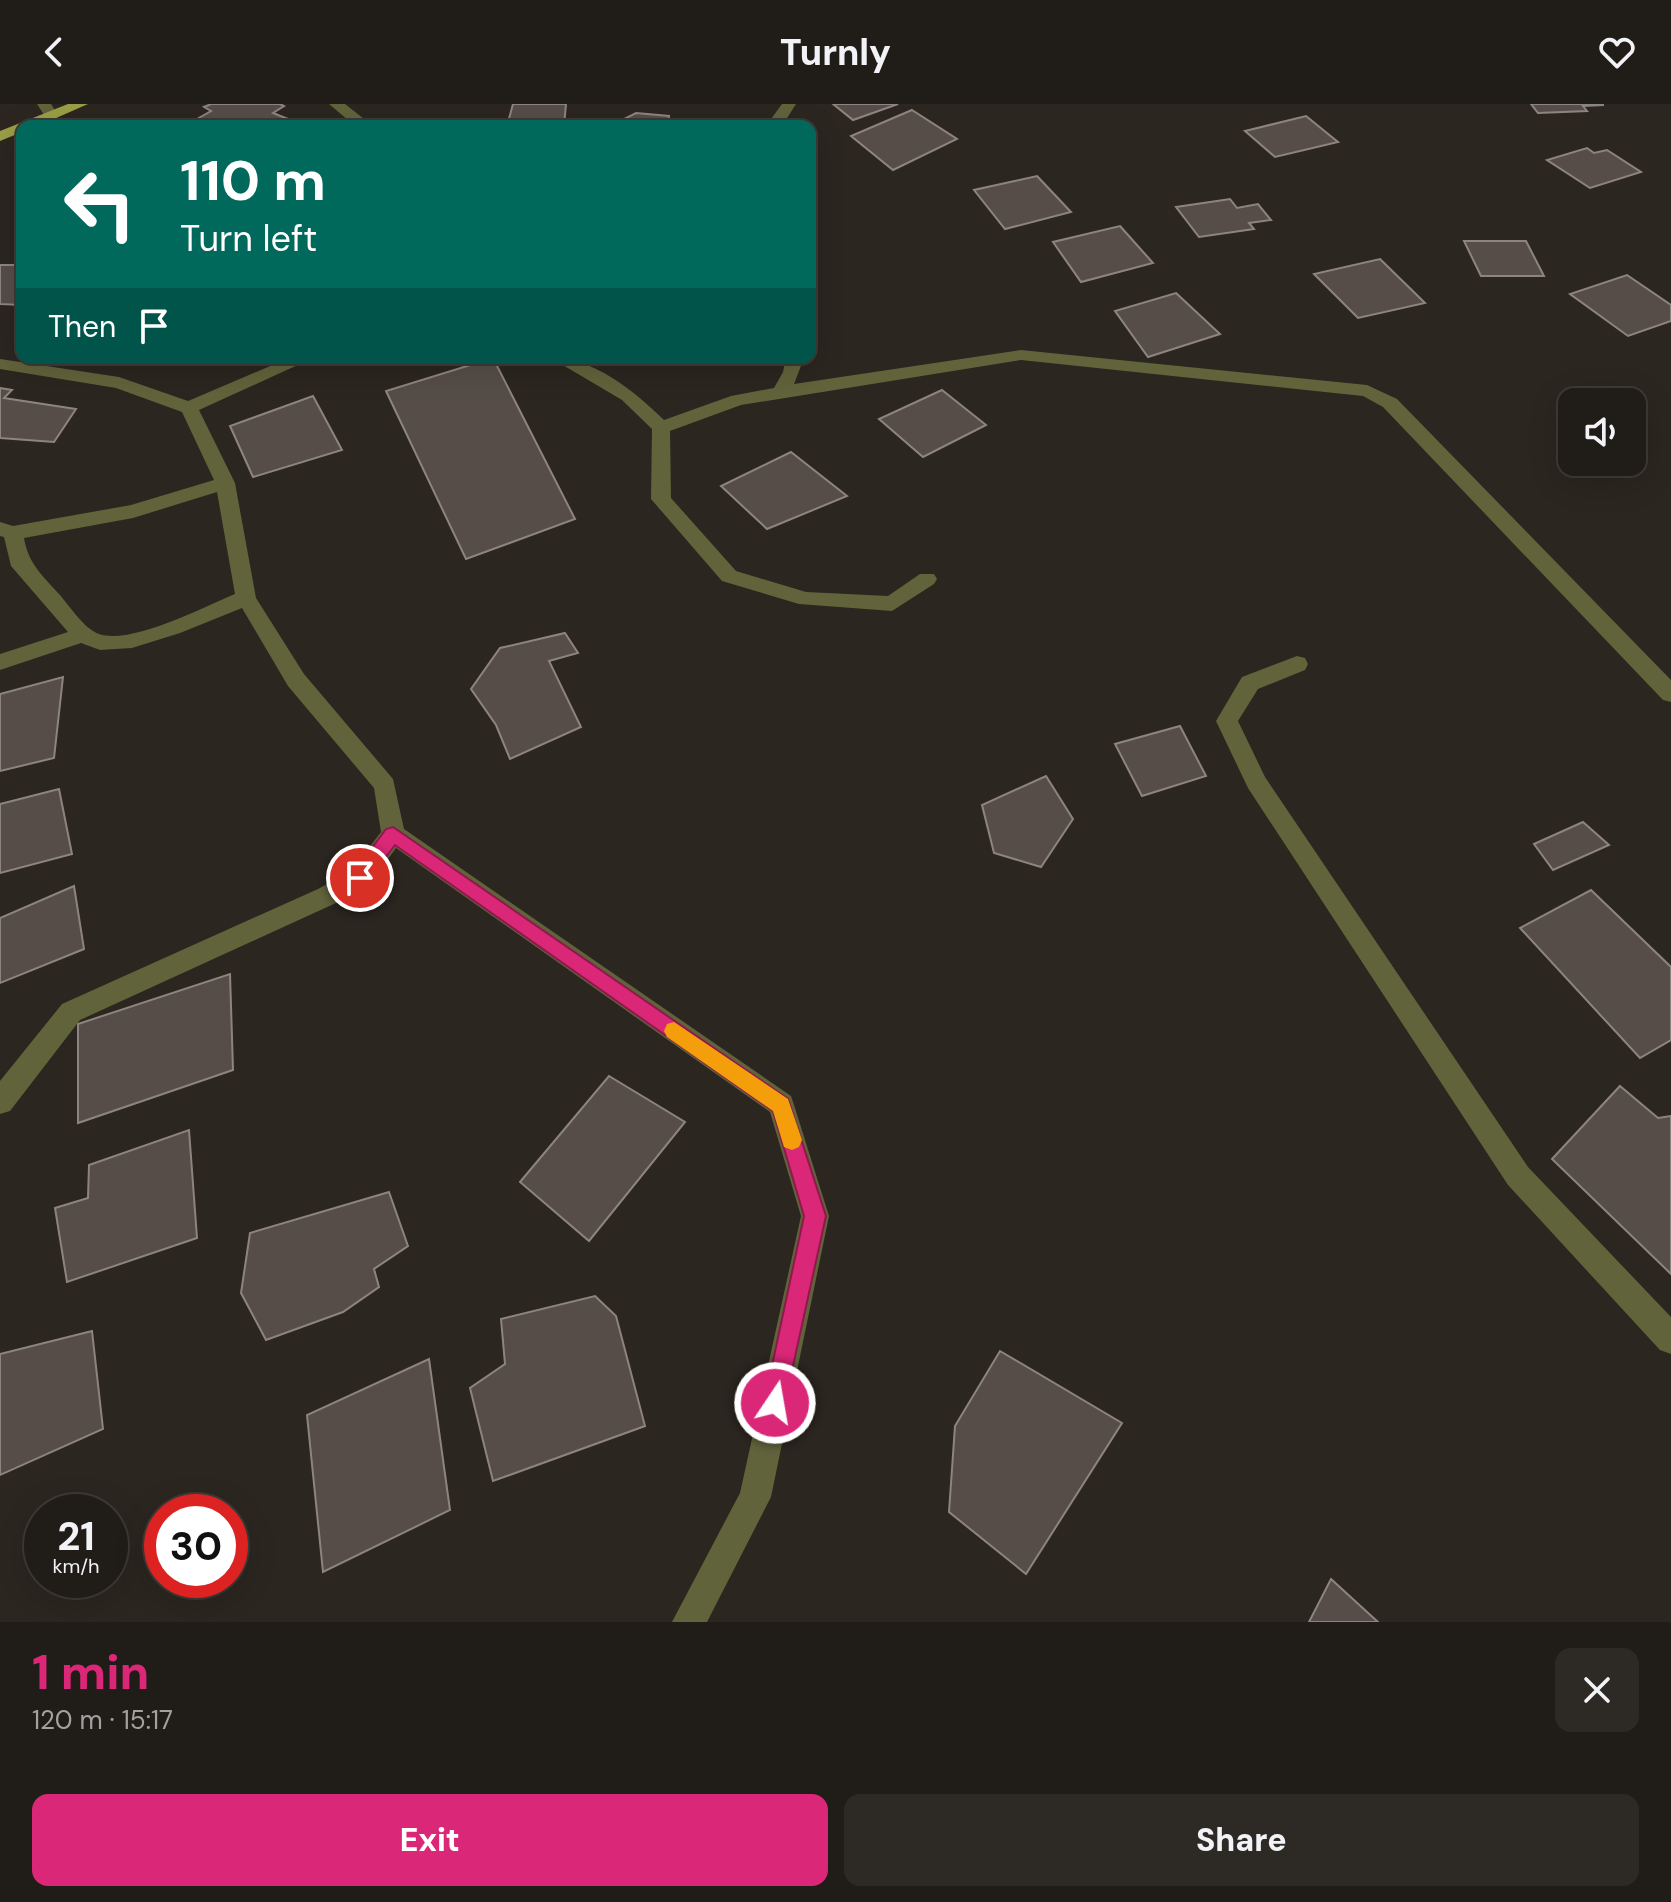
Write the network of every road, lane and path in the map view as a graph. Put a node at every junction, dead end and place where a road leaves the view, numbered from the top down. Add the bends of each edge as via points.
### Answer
1 (81, 104) edge
2 (336, 104) edge
3 (48, 110) edge
4 (357, 120) edge
5 (0, 364) edge
6 (290, 364) edge
7 (571, 364) edge
8 (794, 364) edge
9 (780, 392) junction
10 (189, 408) junction
11 (661, 428) junction
12 (225, 483) junction
13 (7, 531) edge
14 (927, 579) dead end
15 (246, 598) junction
16 (83, 635) junction
17 (0, 662) edge
18 (1297, 664) dead end
19 (1671, 694) edge
20 (393, 834) junction
21 (0, 1101) edge
22 (1671, 1339) edge
23 (689, 1622) edge

1 - 3 main road
2 - 4 street
5 - 10 street via 119,383
6 - 10 street
7 - 11 street via 628,396
8 - 9 street
9 - 11 street via 737,400
9 - 19 street via 1021,355 1367,391 1390,403
10 - 12 street
11 - 14 street via 661,499 729,576 806,599 892,604
12 - 13 street via 133,511
12 - 15 street
13 - 16 street via 18,561
15 - 16 street via 141,638 115,643
15 - 20 street via 296,680 385,785
16 - 17 street
18 - 22 street via 1250,683 1227,721 1256,782 1518,1176
20 - 21 street via 360,878 71,1012
20 - 23 street via 781,1105 815,1216 755,1497

